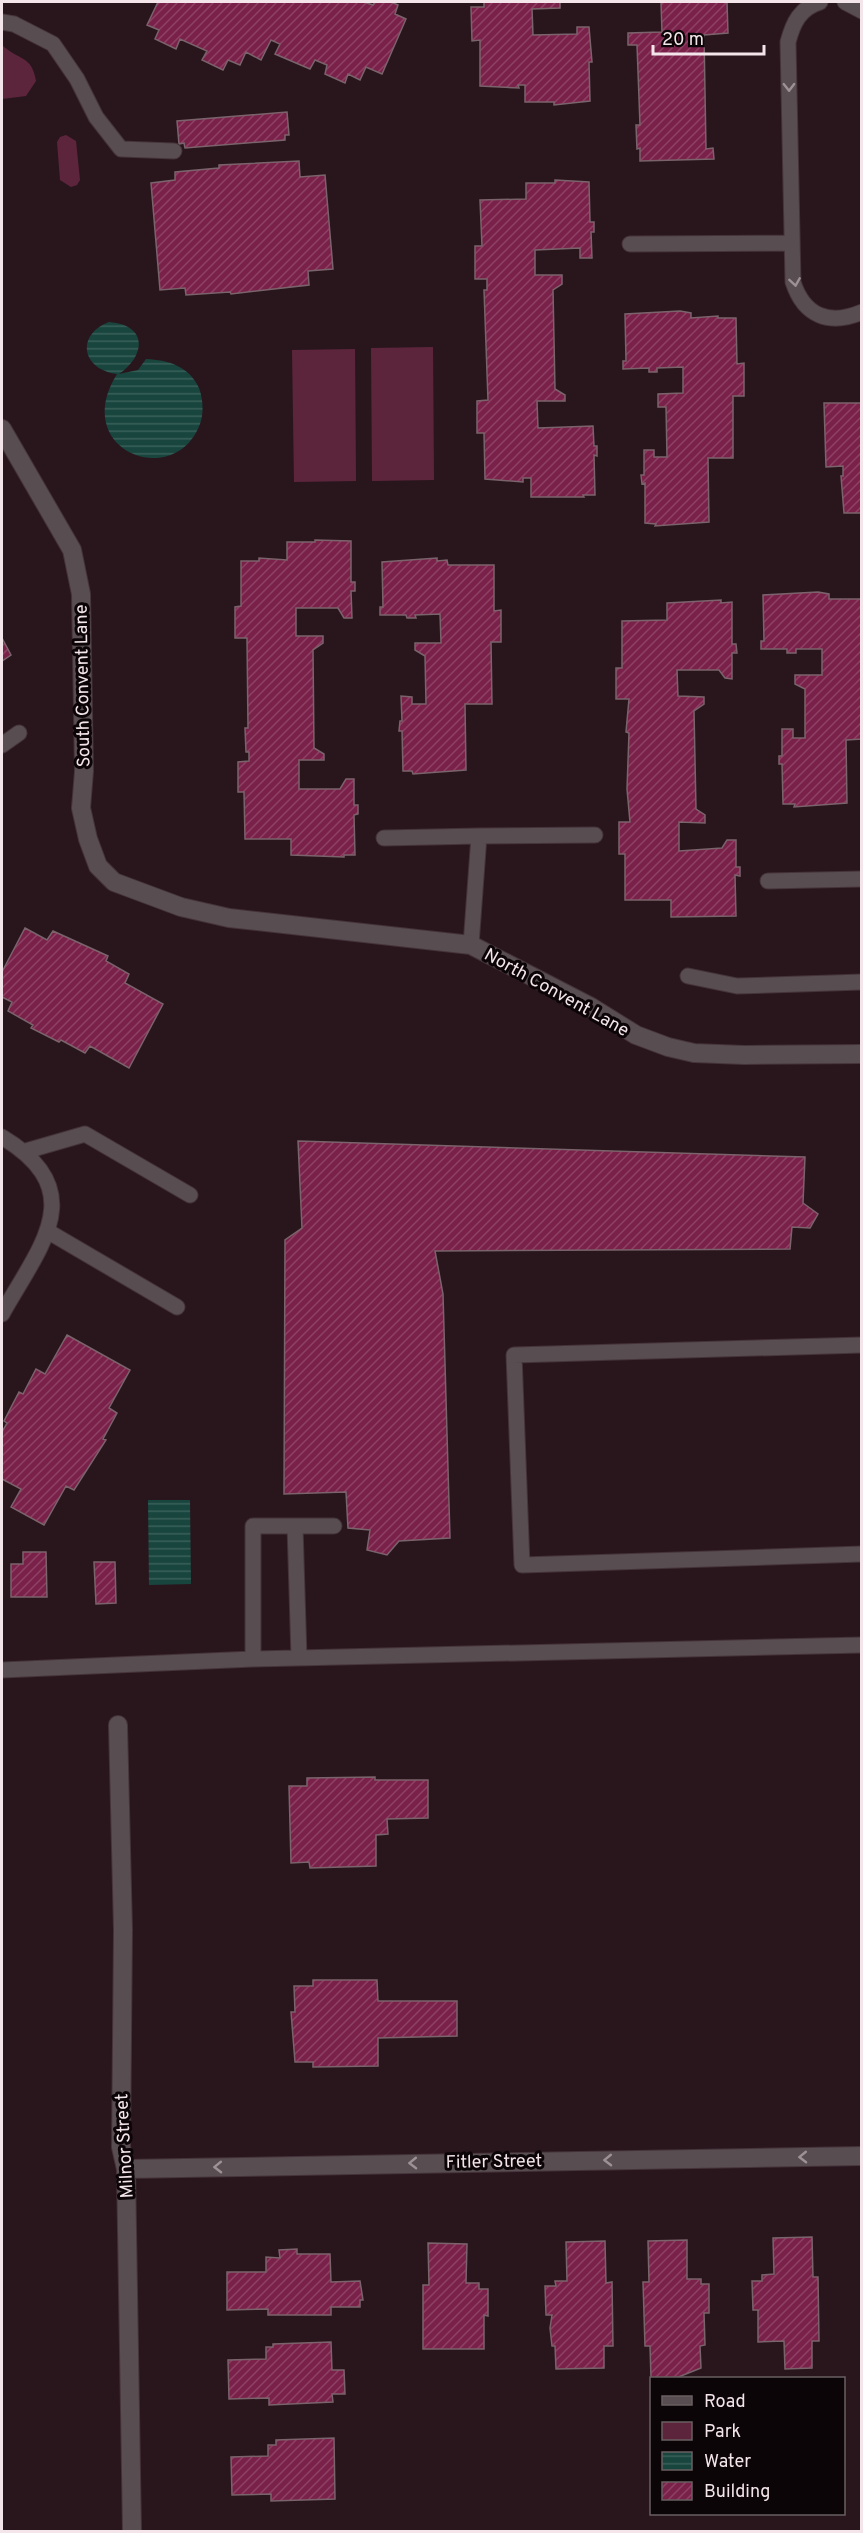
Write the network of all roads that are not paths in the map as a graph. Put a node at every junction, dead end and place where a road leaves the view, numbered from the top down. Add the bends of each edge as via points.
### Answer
1 (820, 2) edge
2 (845, 2) edge
3 (861, 11) edge
4 (2, 22) edge
5 (174, 151) dead end
6 (792, 243) junction
7 (630, 244) dead end
8 (861, 312) edge
9 (2, 429) edge
10 (19, 733) dead end
11 (2, 745) edge
12 (595, 835) dead end
13 (480, 836) junction
14 (384, 838) dead end
15 (861, 879) edge
16 (768, 881) dead end
17 (181, 907) joint
18 (471, 945) junction
19 (688, 976) dead end
20 (861, 982) edge
21 (861, 1054) edge
22 (2, 1137) edge
23 (26, 1152) junction
24 (190, 1195) dead end
25 (49, 1232) junction
26 (177, 1307) dead end
27 (2, 1314) edge
28 (861, 1345) edge
29 (295, 1526) junction
30 (334, 1526) dead end
31 (861, 1554) edge
32 (861, 1645) edge
33 (299, 1658) junction
34 (253, 1659) junction
35 (2, 1670) edge
36 (118, 1725) dead end
37 (861, 2157) edge
38 (126, 2169) junction
39 (132, 2532) edge

1 -> 6 lane via 799,14 788,42
2 - 3 lane
4 - 5 lane via 53,44 96,117 121,149
6 - 7 lane
6 -> 8 lane via 793,282 797,296 807,307 819,316 833,319
9 - 17 street, South Convent Lane via 72,550 81,594 81,808 98,866 114,882
10 - 11 lane
12 - 13 lane
13 - 14 lane
13 - 18 lane
15 - 16 lane
17 - 18 street, North Convent Lane via 230,918
18 - 21 street, North Convent Lane via 591,1007 636,1035 668,1047 694,1053 744,1055
19 - 20 lane via 736,986
22 - 23 lane
23 - 24 lane via 85,1134
23 - 25 lane via 41,1168 50,1188
25 - 26 lane
25 - 27 lane
28 - 31 lane via 514,1355 522,1565
29 - 30 lane
29 - 33 lane
29 - 34 lane via 254,1526
32 - 33 lane
33 - 34 lane
34 - 35 lane
36 - 38 street, Milnor Street via 123,1930 121,2147
37 -> 38 street, Fitler Street
38 - 39 street, Milnor Street

